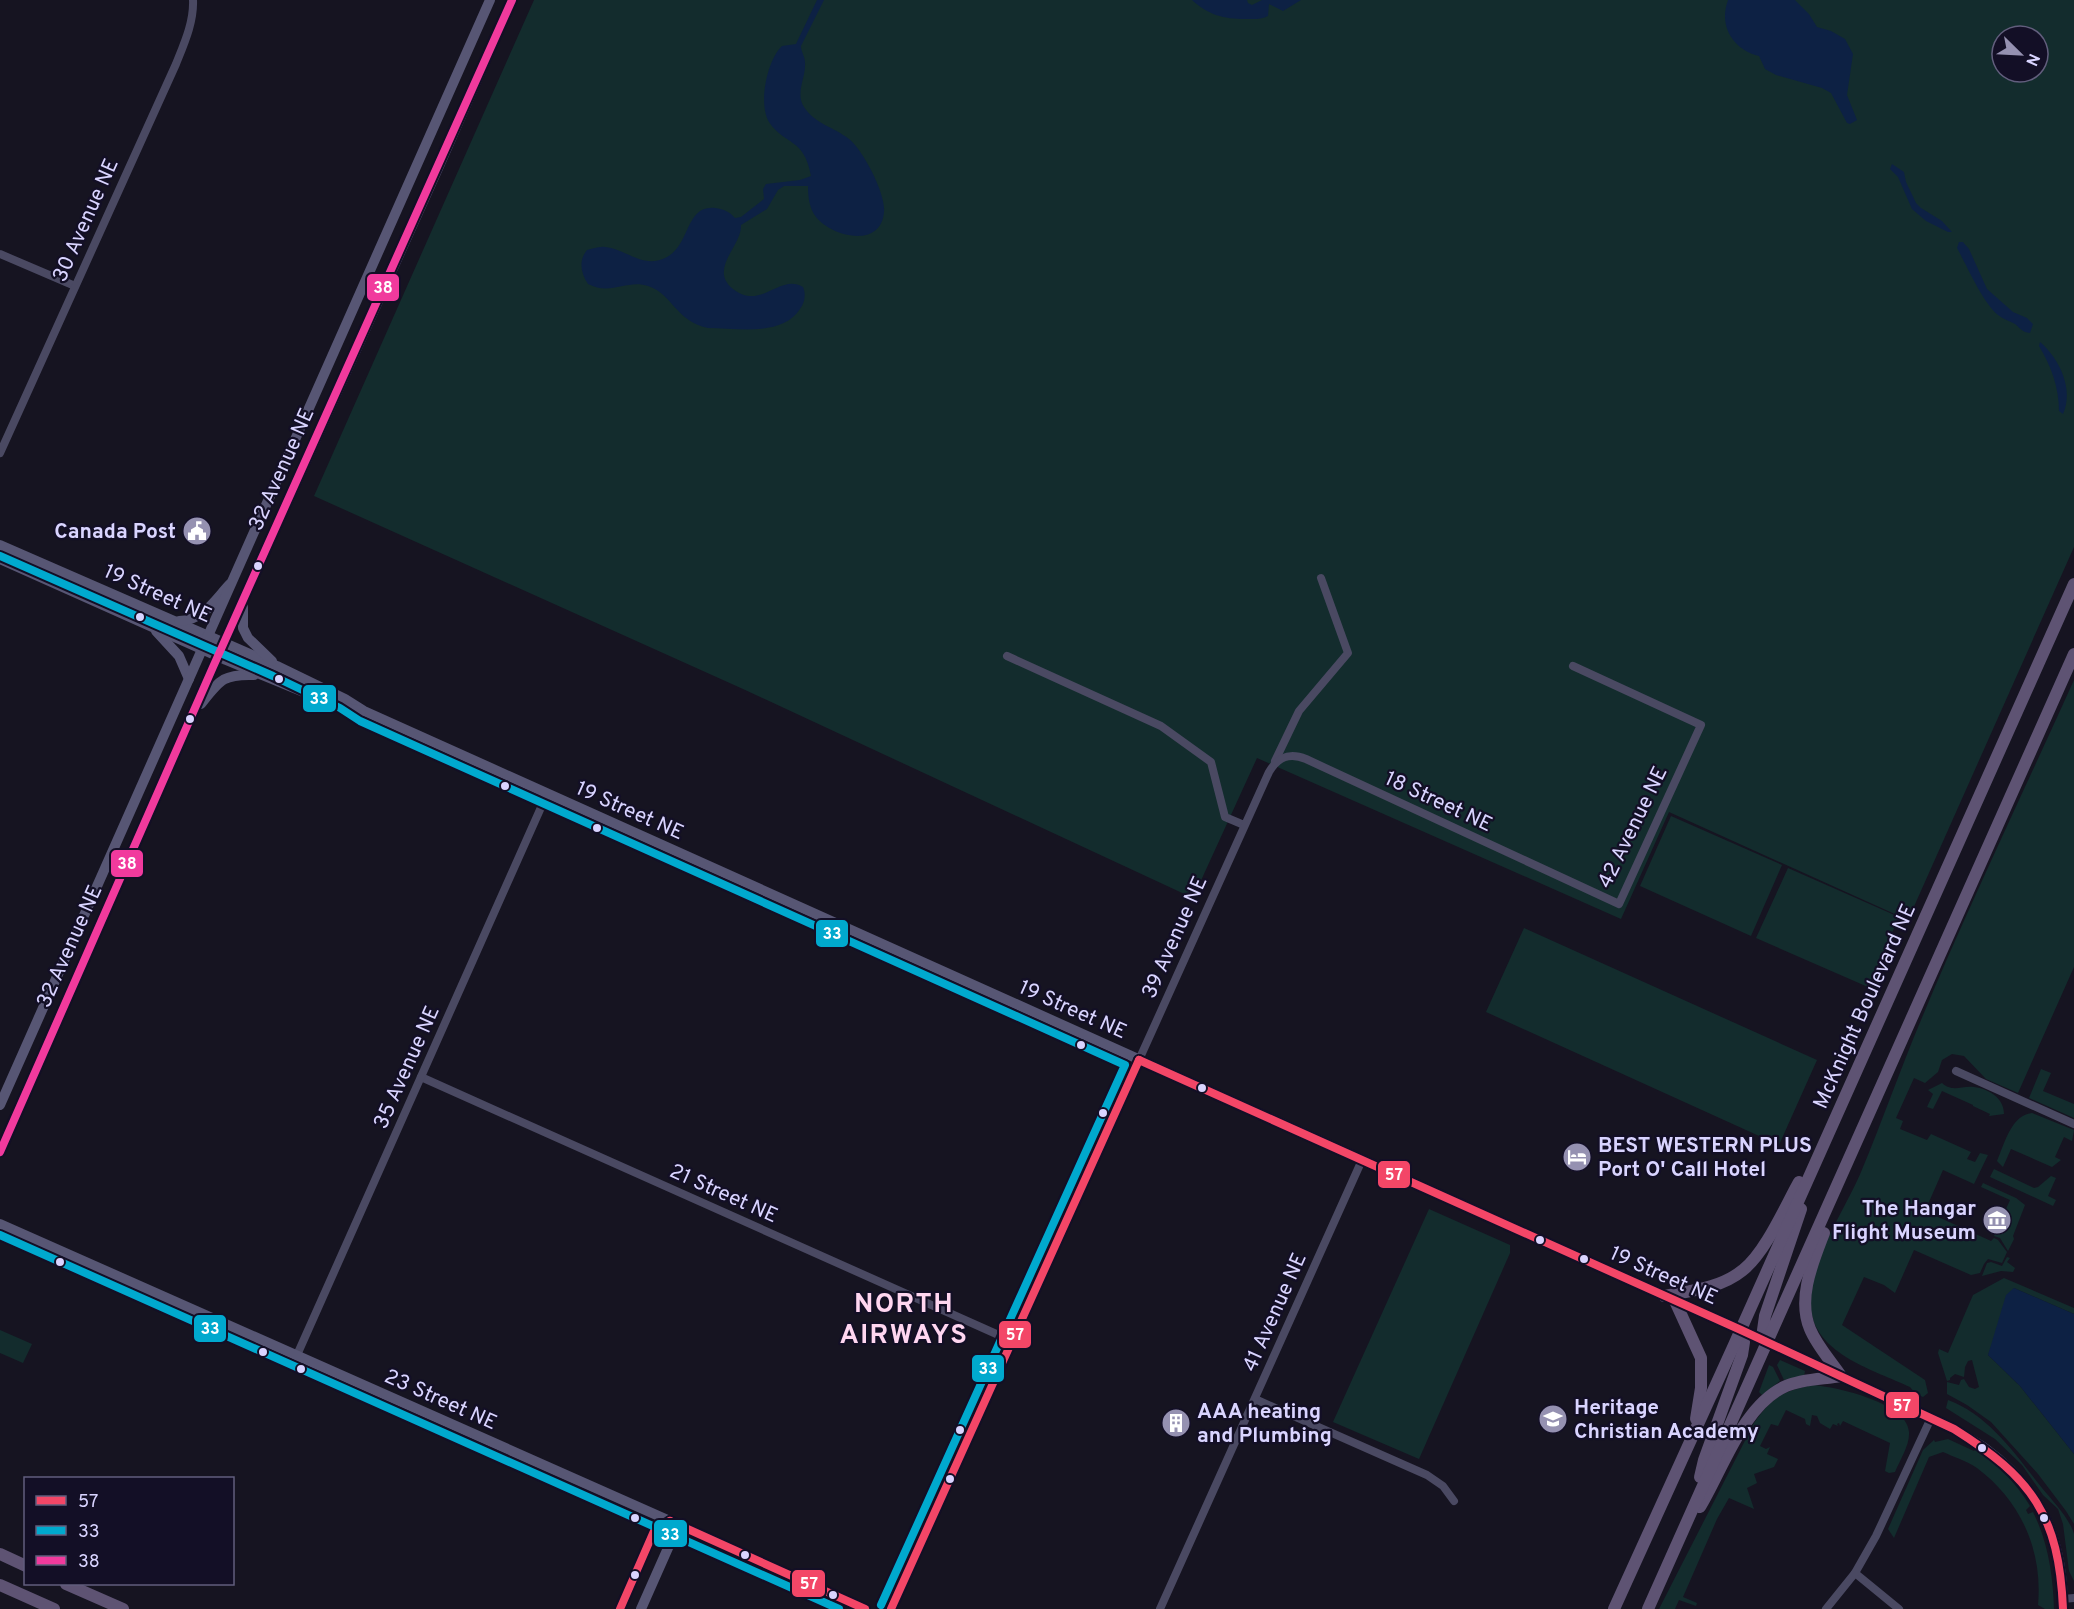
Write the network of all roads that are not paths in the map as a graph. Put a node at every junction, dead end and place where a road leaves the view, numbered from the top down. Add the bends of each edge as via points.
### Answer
1 (193, 0) edge
2 (490, 0) edge
3 (512, 0) edge
4 (0, 254) edge
5 (75, 286) junction
6 (0, 453) edge
7 (0, 544) edge
8 (0, 560) edge
9 (234, 579) junction
10 (1321, 579) dead end
11 (2074, 584) edge
12 (243, 601) junction
13 (178, 621) junction
14 (152, 627) junction
15 (209, 636) junction
16 (224, 644) junction
17 (203, 649) junction
18 (2074, 654) edge
19 (1007, 656) dead end
20 (218, 657) junction
21 (277, 666) junction
22 (1573, 666) dead end
23 (262, 675) junction
24 (189, 679) junction
25 (364, 711) junction
26 (193, 714) junction
27 (1275, 762) junction
28 (547, 794) junction
29 (1245, 825) junction
30 (1598, 894) joint
31 (1139, 1060) junction
32 (1956, 1071) dead end
33 (421, 1077) junction
34 (0, 1105) edge
35 (1832, 1124) junction
36 (2074, 1124) edge
37 (1865, 1125) junction
38 (0, 1152) edge
39 (1362, 1160) junction
40 (1814, 1165) junction
41 (0, 1224) edge
42 (0, 1233) edge
43 (21, 1234) junction
44 (1669, 1299) junction
45 (1741, 1330) junction
46 (1012, 1341) junction
47 (1766, 1342) junction
48 (297, 1355) junction
49 (1841, 1376) junction
50 (1255, 1399) junction
51 (1931, 1418) junction
52 (1693, 1435) junction
53 (1454, 1501) dead end
54 (1694, 1503) junction
55 (670, 1521) junction
56 (1677, 1544) junction
57 (0, 1554) edge
58 (24, 1565) edge
59 (1855, 1573) junction
60 (0, 1585) edge
61 (68, 1585) edge
62 (2067, 1602) edge
63 (623, 1606) edge
64 (54, 1609) edge
65 (123, 1609) edge
66 (641, 1609) edge
67 (865, 1609) edge
68 (891, 1609) edge
69 (1160, 1609) edge
70 (1614, 1609) edge
71 (1648, 1609) edge
72 (1826, 1609) edge
73 (1899, 1609) edge

1 - 5 street, 30 Avenue NE via 187,37 176,64
2 - 9 street, 32 Avenue NE
3 - 12 street, 32 Avenue NE
4 - 5 street
5 - 6 street, 30 Avenue NE
7 - 13 street, 19 Street NE
8 - 14 street, 19 Street NE
9 - 13 street via 201,615
9 - 15 street, 32 Avenue NE
10 - 27 street via 1348,653 1299,711
11 - 35 main road, McKnight Boulevard NE
12 - 16 street, 32 Avenue NE
12 - 21 street via 243,628 248,638
13 - 15 street, 19 Street NE
14 - 17 street, 19 Street NE
14 - 24 street via 179,656
15 - 16 street, 19 Street NE
15 - 17 street, 32 Avenue NE
16 - 20 street, 32 Avenue NE
16 - 21 street, 19 Street NE
17 - 20 street, 19 Street NE
17 - 24 street, 32 Avenue NE
18 - 37 main road
19 - 29 street via 1161,726 1211,762 1225,817
20 - 23 street, 19 Street NE
20 - 26 street, 32 Avenue NE
21 - 25 street, 19 Street NE
22 - 30 street, 42 Avenue NE via 1701,725 1619,904
23 - 25 street, 19 Street NE via 340,707
23 - 26 street via 226,677
24 - 34 street, 32 Avenue NE
25 - 28 street, 19 Street NE
26 - 38 street, 32 Avenue NE
27 - 29 street, 39 Avenue NE
27 - 30 street, 18 Street NE via 1286,755 1306,759
28 - 31 street, 19 Street NE
28 - 33 street, 35 Avenue NE
29 - 31 street, 39 Avenue NE
31 - 39 street, 19 Street NE
31 - 46 street, 39 Avenue NE
32 - 36 street
33 - 46 street, 21 Street NE
33 - 48 street, 35 Avenue NE
35 - 40 main road, McKnight Boulevard NE
35 - 44 main road via 1756,1257 1744,1270 1728,1280
37 - 47 main road
37 - 49 main road via 1807,1284 1805,1305 1810,1329
39 - 44 street, 19 Street NE
39 - 50 street, 41 Avenue NE
40 - 45 main road, McKnight Boulevard NE
40 - 47 main road via 1765,1316
41 - 43 street, 23 Street NE
42 - 43 street
43 - 48 street, 23 Street NE
44 - 45 street, 19 Street NE
44 - 52 main road via 1701,1358 1701,1388
45 - 47 street, 19 Street NE
45 - 52 main road, McKnight Boulevard NE
45 - 54 main road via 1742,1355 1704,1460
46 - 68 street, 39 Avenue NE
47 - 49 street, 19 Street NE
47 - 54 main road
48 - 55 street, 23 Street NE
49 - 51 street, 19 Street NE
49 - 56 main road via 1793,1383 1762,1402
50 - 53 street via 1427,1475 1443,1486
50 - 69 street, 41 Avenue NE
51 - 59 street
51 - 62 street, 19 Street NE via 1985,1448 2031,1492 2047,1518 2055,1542
52 - 70 main road, McKnight Boulevard NE
54 - 56 main road
55 - 63 street via 654,1532
55 - 66 street via 672,1539
55 - 67 street, 23 Street NE
56 - 71 main road
57 - 58 main road
59 - 72 street
59 - 73 street
60 - 64 main road
61 - 65 main road

